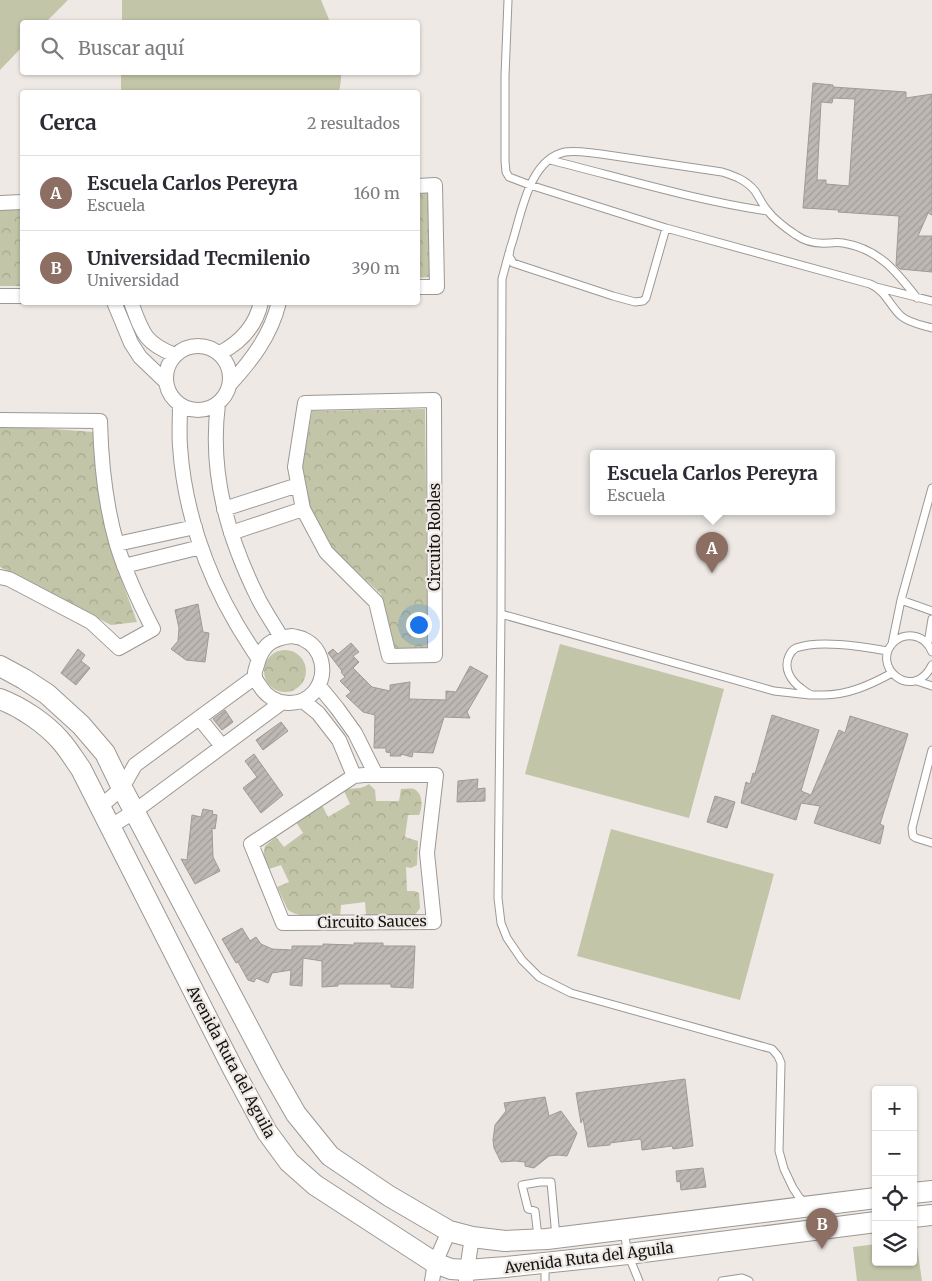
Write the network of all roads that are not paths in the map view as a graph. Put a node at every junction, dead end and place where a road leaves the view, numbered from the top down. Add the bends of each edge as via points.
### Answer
1 (508, 0) edge
2 (550, 160) junction
3 (530, 185) junction
4 (420, 186) edge
5 (20, 202) edge
6 (0, 203) edge
7 (767, 211) junction
8 (666, 228) junction
9 (509, 253) junction
10 (876, 286) junction
11 (420, 287) edge
12 (0, 296) edge
13 (20, 296) edge
14 (918, 298) junction
15 (932, 301) edge
16 (115, 305) edge
17 (132, 305) edge
18 (261, 305) edge
19 (278, 305) edge
20 (932, 328) edge
21 (248, 332) junction
22 (145, 336) junction
23 (131, 343) junction
24 (262, 345) junction
25 (220, 353) junction
26 (175, 355) junction
27 (166, 382) junction
28 (230, 384) junction
29 (180, 404) junction
30 (218, 404) junction
31 (0, 420) edge
32 (298, 485) junction
33 (932, 488) edge
34 (224, 509) junction
35 (303, 509) junction
36 (195, 527) junction
37 (231, 533) junction
38 (116, 544) junction
39 (201, 547) junction
40 (124, 566) junction
41 (0, 577) edge
42 (901, 600) junction
43 (932, 611) edge
44 (501, 614) junction
45 (932, 619) edge
46 (281, 637) junction
47 (890, 647) junction
48 (931, 649) edge
49 (258, 658) junction
50 (0, 666) edge
51 (932, 666) edge
52 (892, 673) junction
53 (255, 677) junction
54 (917, 681) junction
55 (319, 686) junction
56 (932, 686) edge
57 (810, 695) junction
58 (0, 699) edge
59 (303, 701) junction
60 (281, 703) junction
61 (200, 719) junction
62 (81, 725) junction
63 (355, 733) junction
64 (60, 740) junction
65 (339, 740) junction
66 (222, 746) junction
67 (932, 750) edge
68 (376, 775) junction
69 (354, 776) junction
70 (122, 788) junction
71 (100, 807) junction
72 (135, 811) junction
73 (110, 827) junction
74 (932, 843) edge
75 (932, 1191) edge
76 (917, 1193) edge
77 (872, 1198) edge
78 (808, 1206) junction
79 (932, 1215) edge
80 (917, 1217) edge
81 (872, 1223) edge
82 (623, 1230) junction
83 (449, 1231) junction
84 (472, 1237) junction
85 (547, 1238) junction
86 (628, 1254) junction
87 (434, 1272) edge
88 (545, 1272) edge
89 (467, 1276) edge
90 (639, 1281) edge
91 (722, 1281) edge
92 (749, 1281) edge

1 - 3 lane via 506,172 509,177
2 - 3 lane
2 - 7 lane via 687,195
2 - 7 lane via 565,152 580,152 722,172 737,176 748,184
3 - 8 lane
3 - 9 lane
4 - 11 street via 435,185 436,287
5 - 6 street
7 - 14 lane via 805,241 842,242 877,255 892,267
8 - 9 lane via 646,298 640,302 513,263
8 - 10 lane
9 - 44 lane via 502,279
10 - 14 lane
10 - 20 lane via 907,321
12 - 13 street
14 - 15 lane
16 - 23 street
17 - 22 street
18 - 21 street
19 - 24 street
21 - 24 street
21 - 25 street
22 - 23 street
22 - 26 street via 161,350
23 - 27 street via 140,357
24 - 28 street
25 - 26 street via 202,345 183,349
25 - 28 street via 231,373
26 - 27 street via 169,363
27 - 29 street via 168,391
28 - 30 street
29 - 30 street via 199,410
29 - 36 street via 180,447
30 - 34 street via 215,440
31 - 38 street via 100,420 101,462
32 - 34 street
32 - 35 street, Circuito Robles
32 - 35 street, Circuito Robles via 295,467 305,403 434,400 435,655 389,656 376,602 326,552
33 - 42 lane
34 - 37 street
35 - 37 street
36 - 38 street
36 - 39 street
37 - 46 street via 260,602
38 - 40 street
39 - 40 street
39 - 49 street via 216,586
40 - 41 street via 153,629 119,648 92,622
42 - 43 lane
42 - 47 lane
44 - 57 lane via 774,691
44 - 78 lane via 498,898 506,938 539,978 571,993 772,1049 781,1063 779,1151 793,1188
45 - 48 lane
46 - 49 street via 266,645
46 - 55 street via 303,638 316,649 322,664
47 - 48 lane via 898,638 914,636 921,638
47 - 52 lane via 887,659
47 - 57 lane via 814,645 797,648 788,660 789,675
49 - 53 street
50 - 62 street, Avenida Ruta del Aguila via 47,694
51 - 54 lane
52 - 54 lane via 904,681
52 - 57 lane via 854,691
53 - 60 street via 263,691
53 - 61 street
54 - 56 lane
55 - 59 street
55 - 63 street
58 - 64 street, Avenida Ruta del Aguila via 36,719
59 - 60 street
59 - 65 street via 318,713
60 - 66 street
61 - 66 street
61 - 70 street via 135,765
62 - 64 street
62 - 70 street, Avenida Ruta del Aguila via 105,753
63 - 65 street
63 - 68 street
64 - 71 street, Avenida Ruta del Aguila via 81,769
65 - 69 street
66 - 72 street
67 - 74 lane via 912,828 913,836
68 - 69 street, Circuito Sauces
68 - 69 street, Circuito Sauces via 436,775 427,854 434,922 283,923 251,844
70 - 71 street
70 - 72 street, Avenida Ruta del Aguila
71 - 73 street, Avenida Ruta del Aguila
72 - 73 street
72 - 83 street, Avenida Ruta del Aguila via 296,1114 330,1156
73 - 87 street, Avenida Ruta del Aguila via 272,1140 289,1162 315,1186
75 - 76 street
77 - 78 street, Avenida Ruta del Aguila
78 - 82 street, Avenida Ruta del Aguila
79 - 80 street
81 - 86 street, Avenida Ruta del Aguila
82 - 85 street, Avenida Ruta del Aguila
82 - 86 lane
83 - 84 street, Avenida Ruta del Aguila
83 - 87 street
84 - 85 street, Avenida Ruta del Aguila via 505,1241
84 - 89 street
85 - 85 lane via 551,1182 522,1185 528,1209 535,1211
86 - 88 street, Avenida Ruta del Aguila
86 - 90 lane
87 - 89 street, Avenida Ruta del Aguila via 451,1269
88 - 89 street, Avenida Ruta del Aguila via 506,1268
91 - 92 lane via 742,1278

